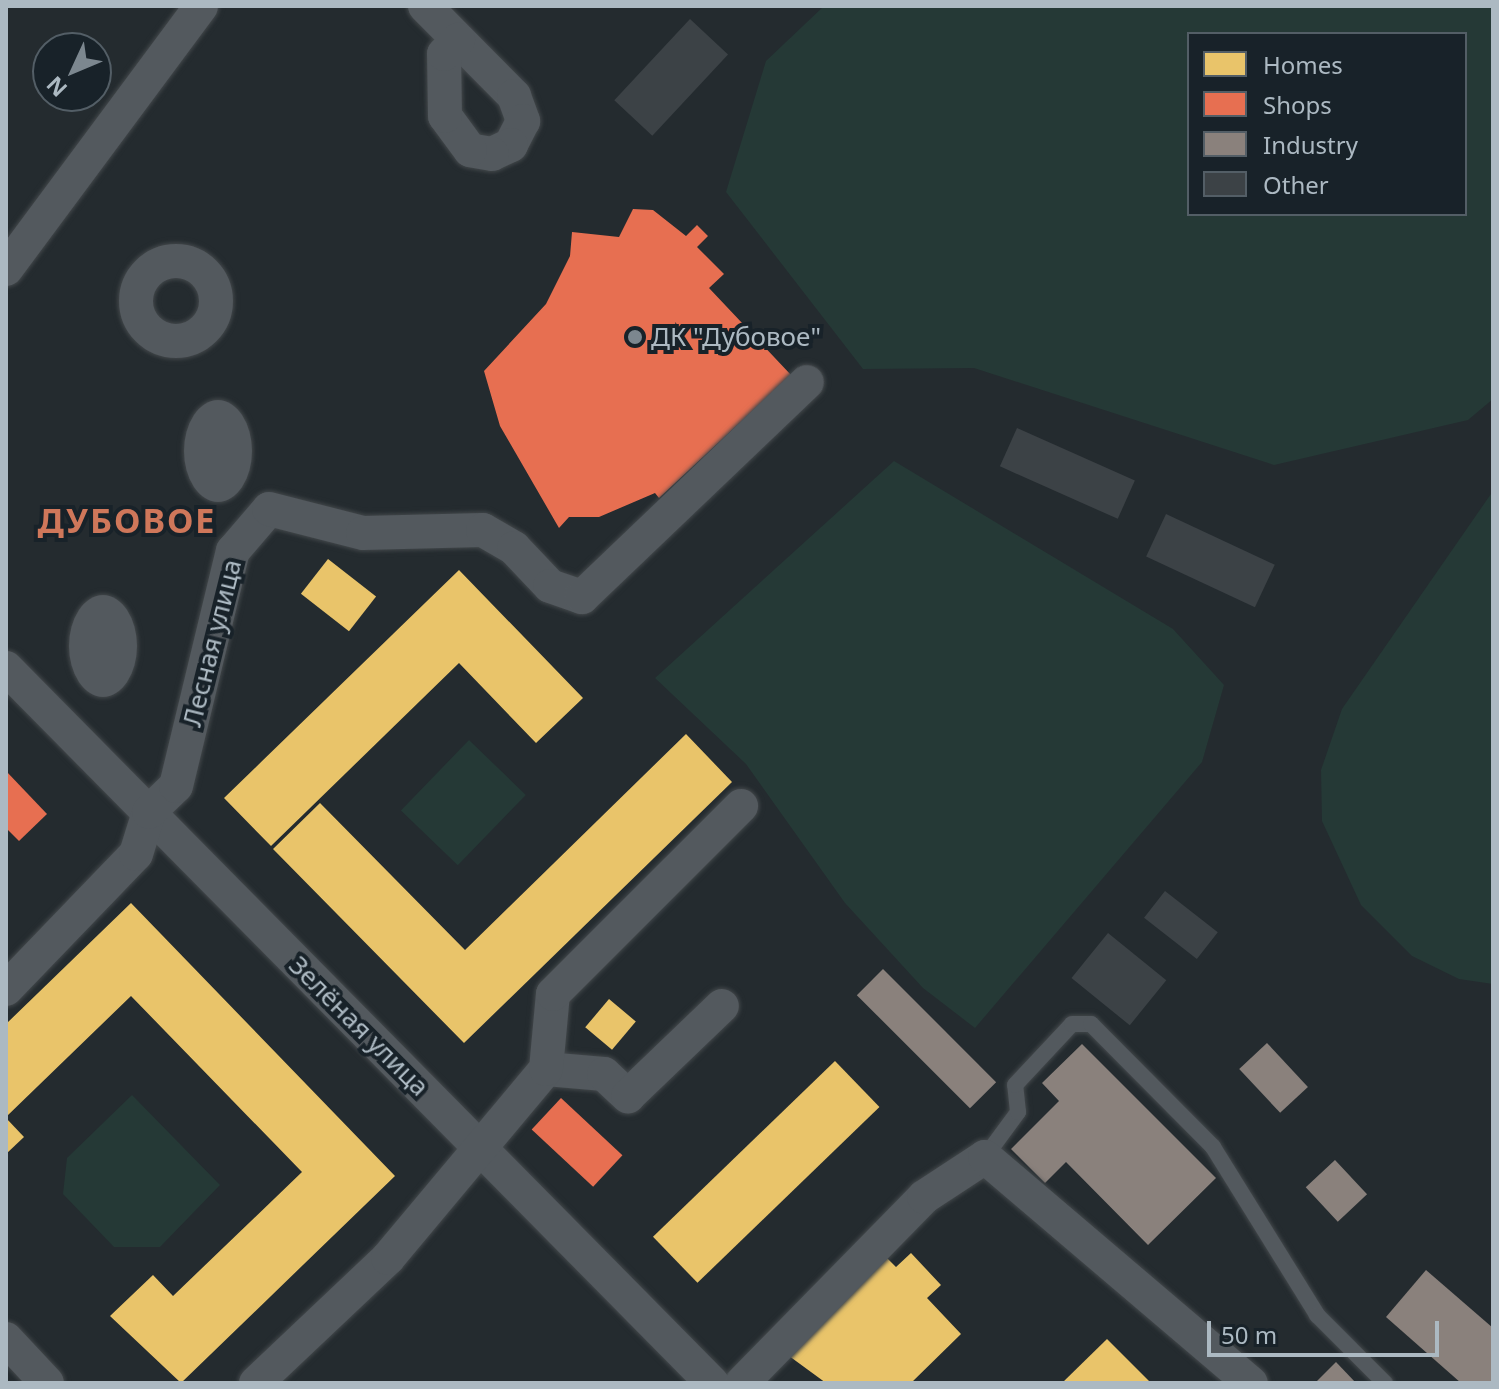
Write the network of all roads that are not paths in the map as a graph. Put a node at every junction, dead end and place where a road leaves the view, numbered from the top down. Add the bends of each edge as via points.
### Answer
1 (201, 6) edge
2 (425, 6) edge
3 (458, 40) dead end
4 (6, 269) edge
5 (807, 382) dead end
6 (6, 668) edge
7 (741, 806) dead end
8 (149, 812) junction
9 (6, 989) edge
10 (722, 1006) dead end
11 (546, 1069) junction
12 (479, 1148) junction
13 (985, 1157) junction
14 (6, 1339) edge
15 (47, 1383) edge
16 (256, 1383) edge
17 (712, 1383) edge
18 (742, 1383) edge
19 (1251, 1383) edge
20 (1385, 1383) edge

1 - 4 street
2 - 3 street
5 - 8 street, Лесная улица via 582,597 550,586 514,548 483,530 363,533 269,509 233,551 176,786
6 - 8 street, Зелёная улица
7 - 11 street via 553,994
8 - 9 street, Лесная улица via 136,854
8 - 12 street, Зелёная улица
10 - 11 street via 628,1096 604,1074
11 - 12 street
12 - 16 street via 388,1258
12 - 17 street, Зелёная улица
13 - 18 street via 924,1197
13 - 19 street
13 - 20 lane via 1018,1112 1015,1085 1072,1024 1091,1024 1213,1147 1317,1315
14 - 15 street

